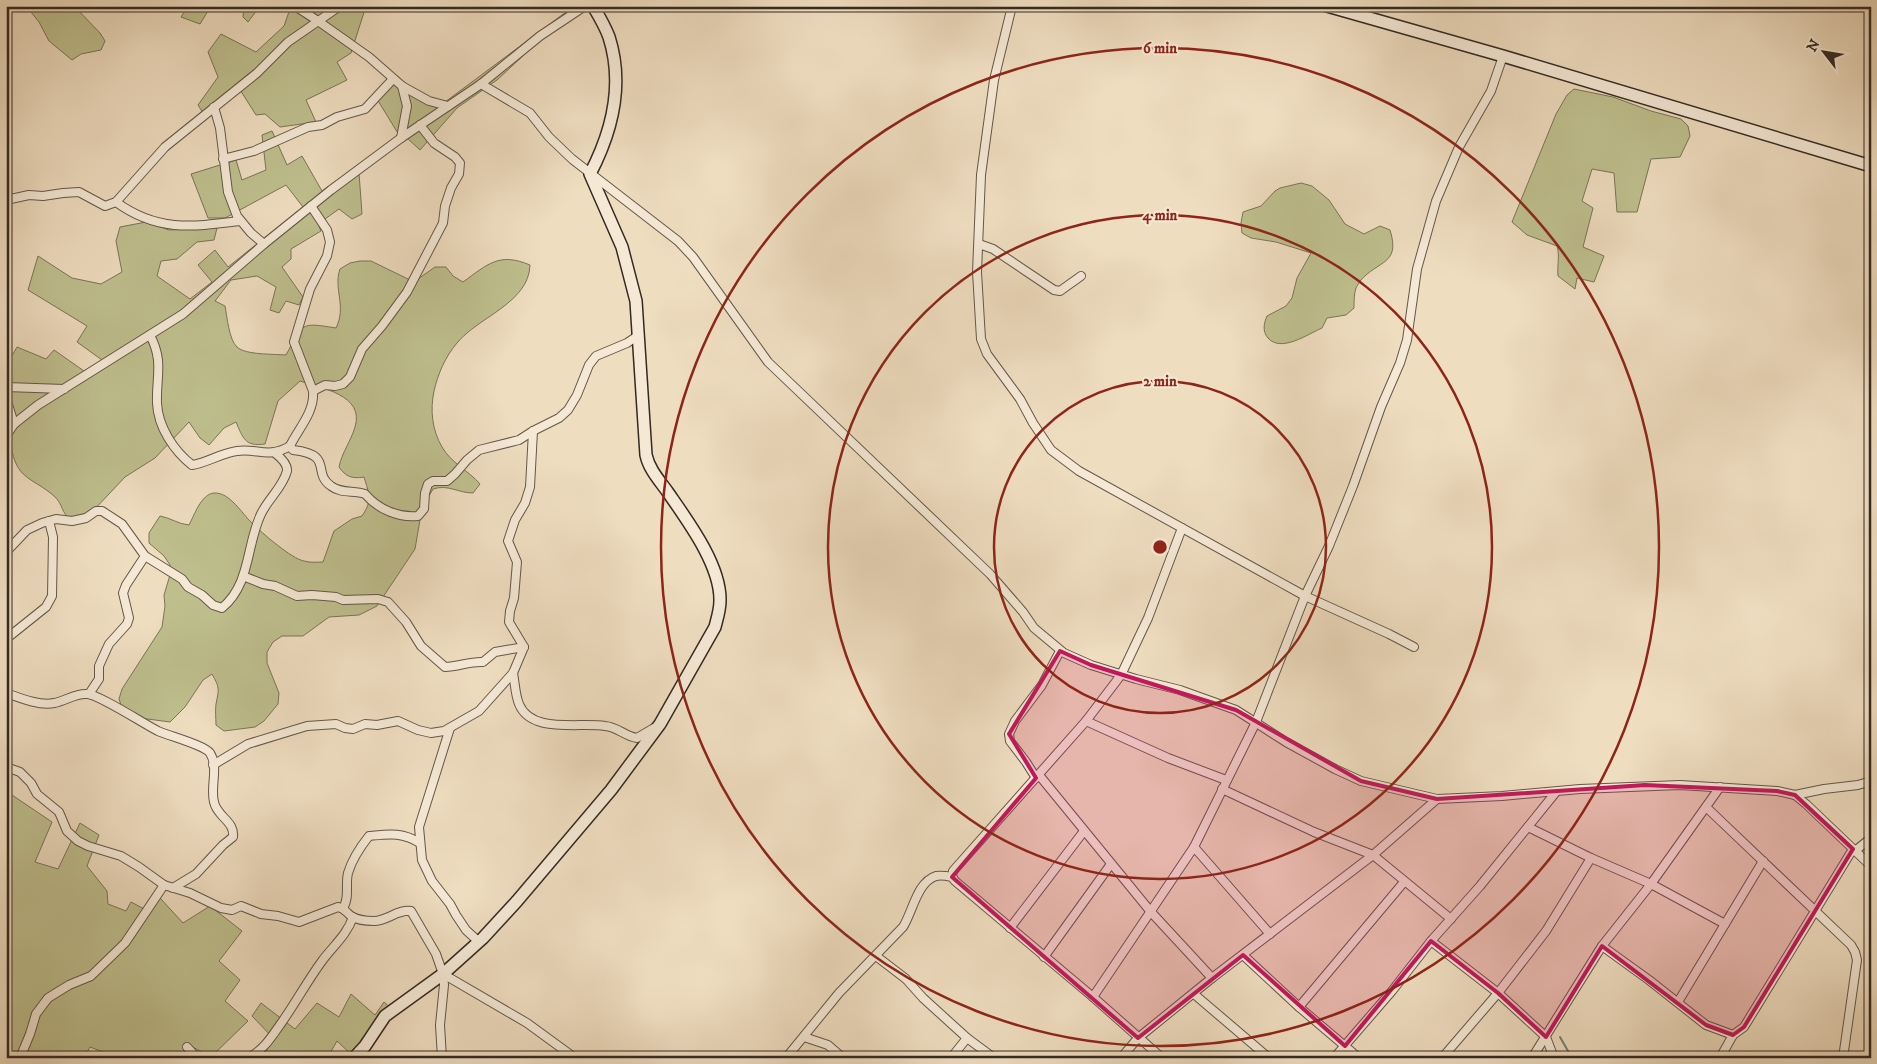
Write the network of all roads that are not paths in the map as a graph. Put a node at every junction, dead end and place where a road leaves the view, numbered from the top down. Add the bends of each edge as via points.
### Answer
1 (295, 6) edge
2 (340, 6) edge
3 (585, 6) edge
4 (593, 6) edge
5 (1012, 6) edge
6 (1327, 6) edge
7 (318, 20) junction
8 (1503, 56) junction
9 (393, 78) junction
10 (481, 84) junction
11 (402, 86) junction
12 (448, 106) junction
13 (214, 107) junction
14 (420, 125) junction
15 (401, 138) junction
16 (223, 159) junction
17 (1871, 166) edge
18 (590, 174) junction
19 (6, 200) edge
20 (116, 202) junction
21 (311, 206) junction
22 (240, 221) junction
23 (264, 244) junction
24 (979, 244) junction
25 (1081, 276) dead end
26 (150, 335) junction
27 (639, 335) junction
28 (6, 387) edge
29 (64, 389) junction
30 (313, 391) junction
31 (6, 398) edge
32 (14, 424) junction
33 (533, 431) junction
34 (6, 436) edge
35 (290, 446) junction
36 (275, 452) junction
37 (49, 521) junction
38 (1182, 528) junction
39 (6, 552) edge
40 (145, 556) junction
41 (243, 576) junction
42 (1305, 596) junction
43 (6, 639) edge
44 (524, 647) junction
45 (1414, 647) dead end
46 (1060, 651) junction
47 (513, 673) junction
48 (1121, 674) junction
49 (6, 694) edge
50 (89, 694) junction
51 (1086, 721) junction
52 (1256, 722) junction
53 (660, 724) junction
54 (450, 728) junction
55 (213, 765) junction
56 (6, 768) edge
57 (1037, 776) junction
58 (1226, 780) junction
59 (1871, 781) edge
60 (1720, 787) junction
61 (1222, 789) junction
62 (1556, 792) junction
63 (1796, 795) junction
64 (1437, 799) junction
65 (1706, 807) junction
66 (1528, 827) junction
67 (1084, 831) junction
68 (1871, 838) edge
69 (420, 843) junction
70 (1194, 846) junction
71 (1854, 850) junction
72 (1373, 855) junction
73 (1591, 858) junction
74 (1763, 861) junction
75 (1111, 864) junction
76 (1871, 866) edge
77 (952, 876) junction
78 (1404, 882) junction
79 (1651, 884) junction
80 (164, 885) junction
81 (173, 888) junction
82 (343, 908) junction
83 (1816, 910) junction
84 (1151, 912) junction
85 (353, 917) junction
86 (1451, 919) junction
87 (1725, 924) junction
88 (1010, 928) junction
89 (1270, 934) junction
90 (1431, 941) junction
91 (479, 942) junction
92 (1602, 946) junction
93 (1242, 955) junction
94 (876, 956) junction
95 (1044, 957) junction
96 (443, 974) junction
97 (1212, 978) junction
98 (1498, 993) junction
99 (1194, 994) junction
100 (1093, 997) junction
101 (1678, 1002) junction
102 (1299, 1007) junction
103 (1733, 1035) junction
104 (804, 1037) junction
105 (1546, 1037) junction
106 (968, 1038) junction
107 (1138, 1038) junction
108 (1346, 1046) junction
109 (187, 1047) dead end
110 (20, 1058) edge
111 (197, 1058) edge
112 (248, 1058) edge
113 (354, 1058) edge
114 (442, 1058) edge
115 (575, 1058) edge
116 (786, 1058) edge
117 (843, 1058) edge
118 (951, 1058) edge
119 (994, 1058) edge
120 (1121, 1058) edge
121 (1162, 1058) edge
122 (1269, 1058) edge
123 (1334, 1058) edge
124 (1360, 1058) edge
125 (1442, 1058) edge
126 (1532, 1058) edge
127 (1554, 1058) edge
128 (1720, 1058) edge
129 (1843, 1058) edge

1 - 7 street
2 - 7 street
3 - 10 street via 540,36
4 - 18 street via 608,34 616,73 613,115
5 - 24 street via 994,80 981,175
6 - 8 street
7 - 9 street
7 - 13 street
8 - 17 street
8 - 42 street via 1491,91 1459,147 1436,201 1417,269 1407,340 1400,363 1329,546
9 - 11 street
9 - 16 street via 365,109 254,151
10 - 12 street
10 - 18 street via 530,113 549,137
11 - 12 street via 429,101
11 - 15 street via 407,106
12 - 14 street
13 - 16 street
13 - 20 street via 165,147
14 - 15 street
14 - 30 street via 434,143 460,163 459,174 445,206 443,223 407,292 362,349 350,377 343,384 325,385
15 - 21 street
16 - 22 street via 228,192
18 - 27 street via 622,247 636,301
18 - 46 street via 666,231 693,256 768,362 990,574 1034,628
19 - 20 street via 79,192 105,206
20 - 22 street via 142,218 160,224 188,226
21 - 23 street
21 - 30 street via 327,230 330,242 327,256 310,289 294,342
22 - 23 street
23 - 26 street via 184,314
24 - 25 street via 994,249 1054,290 1060,291
24 - 38 street via 977,272 982,345 1051,450 1079,471
26 - 29 street
26 - 36 street via 156,346 158,362 157,404 168,437 183,458 192,465 234,451
27 - 33 street via 596,356 568,410
27 - 53 street via 647,461 696,533 711,564 720,600 715,627
28 - 29 street
29 - 32 street via 38,404
30 - 35 street via 309,412
31 - 32 street
32 - 34 street
33 - 35 street via 519,440 479,450 447,481 428,484 424,509 418,516 405,517 373,503 365,494 330,486 325,481 322,466 312,454 293,450
33 - 44 street via 530,487 508,541 517,562 509,622
35 - 36 street
36 - 41 street via 287,470 260,515
37 - 39 street via 27,530
37 - 40 street via 86,518 102,511 122,524
37 - 43 street via 53,537 52,596 46,606
38 - 42 street
38 - 48 street via 1148,618
40 - 41 street via 182,579 213,605 222,608 232,599
40 - 50 street via 123,593 129,618 127,624 109,644 99,666 99,679
41 - 44 street via 297,596 388,602 406,622 420,646 445,667 482,662 495,652
42 - 45 street
42 - 52 street
44 - 47 street
46 - 48 street
46 - 57 street via 1009,734 1010,741
47 - 53 street via 519,704 525,714 537,722 605,726 636,738
47 - 54 street via 479,711
48 - 51 street
48 - 52 street via 1190,693 1236,710
49 - 50 street via 52,704
50 - 55 street via 155,730 202,747 209,753
51 - 57 street
51 - 58 street
52 - 58 street
52 - 64 street via 1286,742 1361,780
53 - 91 street via 611,790
54 - 55 street via 431,733 398,721 365,724 354,729 336,724 307,726 248,744
54 - 69 street via 419,827
55 - 81 street via 216,810 230,823 233,837 196,874
56 - 80 street via 20,772 31,783 36,794 59,812 67,831 78,841 121,856
57 - 67 street
57 - 77 street
58 - 61 street
59 - 63 street
60 - 62 street via 1645,786
60 - 63 street
60 - 65 street
61 - 70 street
61 - 72 street via 1314,832
62 - 64 street
62 - 66 street
63 - 71 street
64 - 72 street
65 - 74 street
65 - 79 street
66 - 73 street
66 - 86 street
67 - 75 street
67 - 88 street
68 - 71 street
69 - 82 street via 409,836 393,833 369,836 360,847 348,874
69 - 91 street via 422,860 432,881 466,930
70 - 84 street
70 - 89 street
71 - 76 street
71 - 83 street
72 - 78 street
72 - 89 street
73 - 79 street
73 - 98 street via 1546,931
74 - 83 street
74 - 87 street
75 - 84 street
75 - 95 street
77 - 88 street
77 - 94 street via 937,875 928,880 915,896 910,916 903,927
78 - 86 street
78 - 102 street
79 - 87 street
79 - 92 street
80 - 81 street
80 - 110 street via 125,943 91,976 48,998 36,1014
81 - 82 street via 190,892 221,908 232,910 241,906 299,922 329,909
82 - 85 street
83 - 103 street via 1744,1027
83 - 129 street via 1851,944 1855,952 1856,969
84 - 97 street
84 - 100 street
85 - 96 street via 377,921 405,910 411,911 436,954
85 - 112 street via 349,929 323,960 272,1036
86 - 90 street
87 - 101 street
88 - 95 street
89 - 93 street
90 - 98 street
90 - 108 street
91 - 96 street
92 - 101 street
92 - 105 street
93 - 97 street
93 - 102 street
94 - 104 street
94 - 106 street via 906,979
95 - 100 street
96 - 113 street via 385,1016
96 - 114 street
96 - 115 street via 526,1023
97 - 99 street
98 - 105 street
98 - 125 street
99 - 107 street
99 - 122 street
100 - 107 street
101 - 103 street via 1706,1024
102 - 108 street
103 - 128 street
104 - 116 street
104 - 117 street via 828,1045
105 - 126 street
105 - 127 street
106 - 118 street
106 - 119 street
107 - 120 street
107 - 121 street
108 - 123 street
108 - 124 street
109 - 111 street

